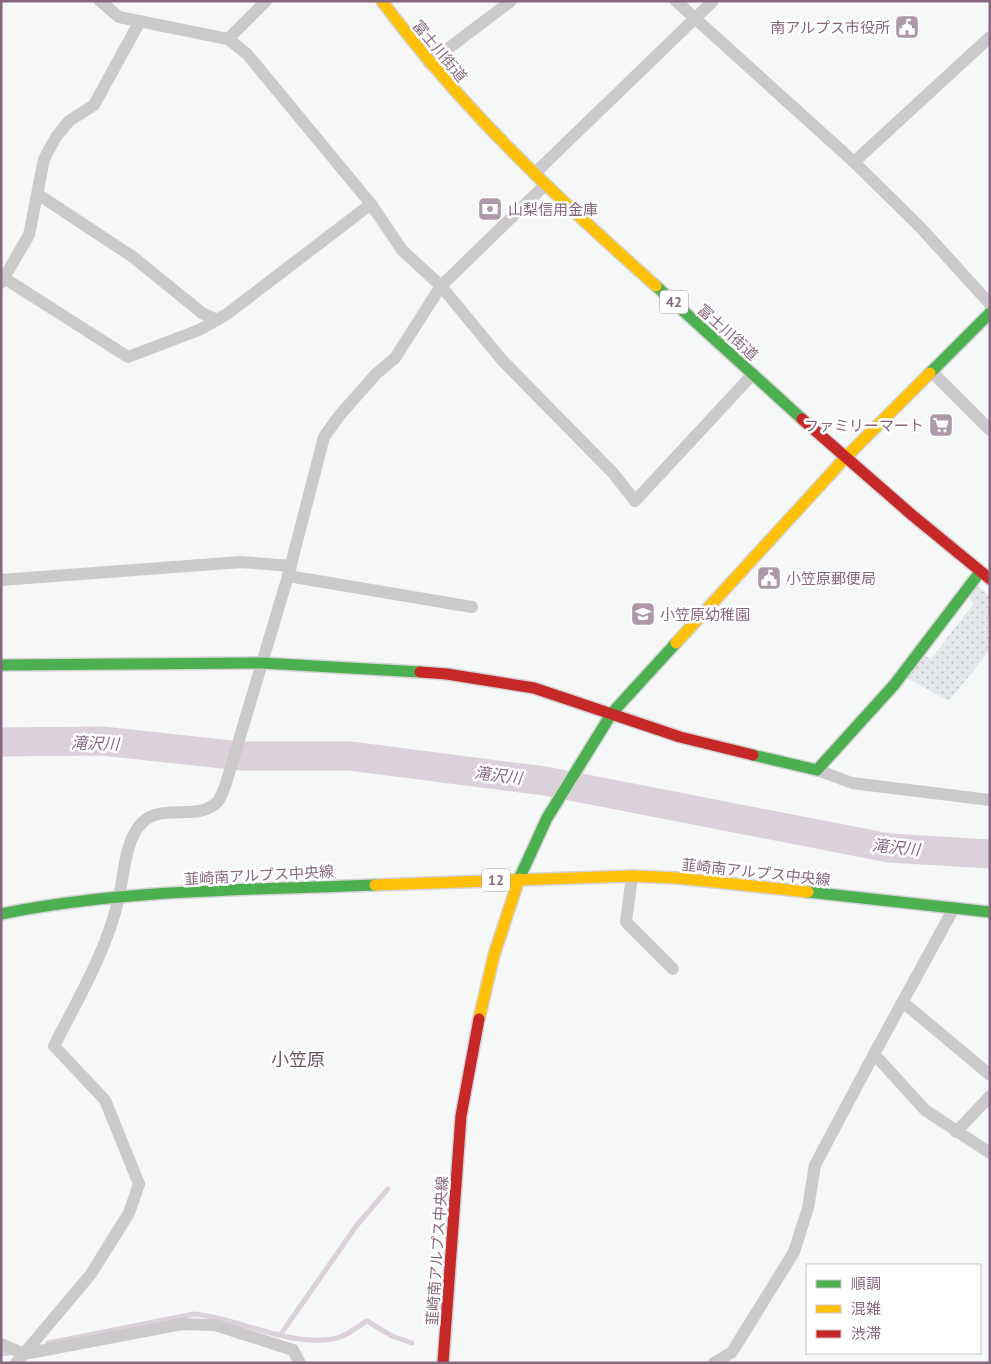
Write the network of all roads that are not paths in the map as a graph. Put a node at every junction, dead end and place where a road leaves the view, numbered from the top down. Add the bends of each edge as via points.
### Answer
1 (100, 1) edge
2 (266, 1) edge
3 (382, 1) edge
4 (512, 1) edge
5 (676, 1) edge
6 (713, 1) edge
7 (695, 18) junction
8 (140, 21) junction
9 (990, 37) edge
10 (228, 40) junction
11 (429, 63) junction
12 (854, 162) junction
13 (534, 174) junction
14 (545, 185) junction
15 (39, 195) junction
16 (371, 204) junction
17 (3, 281) edge
18 (441, 286) junction
19 (990, 304) edge
20 (990, 313) edge
21 (217, 320) junction
22 (932, 372) junction
23 (753, 374) junction
24 (990, 430) edge
25 (846, 457) junction
26 (290, 571) junction
27 (980, 572) junction
28 (1, 580) edge
29 (990, 580) edge
30 (472, 607) dead end
31 (262, 663) junction
32 (1, 666) edge
33 (612, 712) junction
34 (817, 770) junction
35 (990, 800) edge
36 (632, 876) junction
37 (519, 879) junction
38 (119, 898) junction
39 (954, 908) junction
40 (990, 912) edge
41 (1, 914) edge
42 (673, 969) dead end
43 (904, 1003) junction
44 (874, 1054) junction
45 (990, 1074) edge
46 (990, 1096) edge
47 (956, 1132) junction
48 (990, 1153) edge
49 (1, 1344) edge
50 (20, 1359) edge
51 (300, 1363) edge
52 (443, 1363) edge
53 (714, 1363) edge

1 - 8 street via 119,17
2 - 10 street
3 - 11 main road, 富士川街道 / 42
4 - 11 street
5 - 7 street
6 - 7 street
7 - 12 street
7 - 13 street
8 - 10 street
8 - 15 street via 94,105 69,121 56,137 44,159
9 - 12 street
10 - 16 street via 247,54
11 - 13 main road, 富士川街道 / 42
12 - 19 street via 921,228
13 - 14 main road, 富士川街道 / 42
14 - 18 street
14 - 23 main road, 富士川街道 / 42
15 - 17 street via 29,234
15 - 21 street via 133,257 202,313
16 - 18 street via 402,250
16 - 21 street
17 - 21 street via 128,357
18 - 23 street via 502,360 613,473 635,501
18 - 26 street via 395,358 370,381 324,437
20 - 22 main road
22 - 24 street
22 - 25 main road
23 - 25 main road, 富士川街道 / 42
25 - 27 main road, 富士川街道 / 42
25 - 33 main road
26 - 28 street via 241,562
26 - 30 street
26 - 31 street
27 - 29 main road, 富士川街道 / 42
27 - 34 main road via 894,685
31 - 32 main road
31 - 33 main road via 448,674 534,688
31 - 38 street via 218,802 202,810 158,814 142,822 124,862
33 - 34 main road via 680,737
33 - 37 main road via 547,818
34 - 35 street via 852,783
36 - 37 main road, 韮崎南アルプス中央線 / 12
36 - 39 main road, 韮崎南アルプス中央線 / 12
36 - 42 street via 626,922
37 - 38 main road, 韮崎南アルプス中央線 / 12 via 206,891
37 - 52 main road, 韮崎南アルプス中央線 / 12 via 492,964 462,1116
38 - 41 main road, 韮崎南アルプス中央線 / 12 via 49,904
38 - 50 street via 97,961 54,1046 105,1100 139,1184 129,1213 91,1274
39 - 40 main road, 韮崎南アルプス中央線 / 12
39 - 43 street
43 - 44 street
43 - 45 street
44 - 47 street via 924,1110
44 - 53 street via 815,1165 808,1208 794,1252 732,1352
46 - 47 street
47 - 48 street
49 - 50 street
50 - 51 street via 182,1324 215,1325 293,1350

